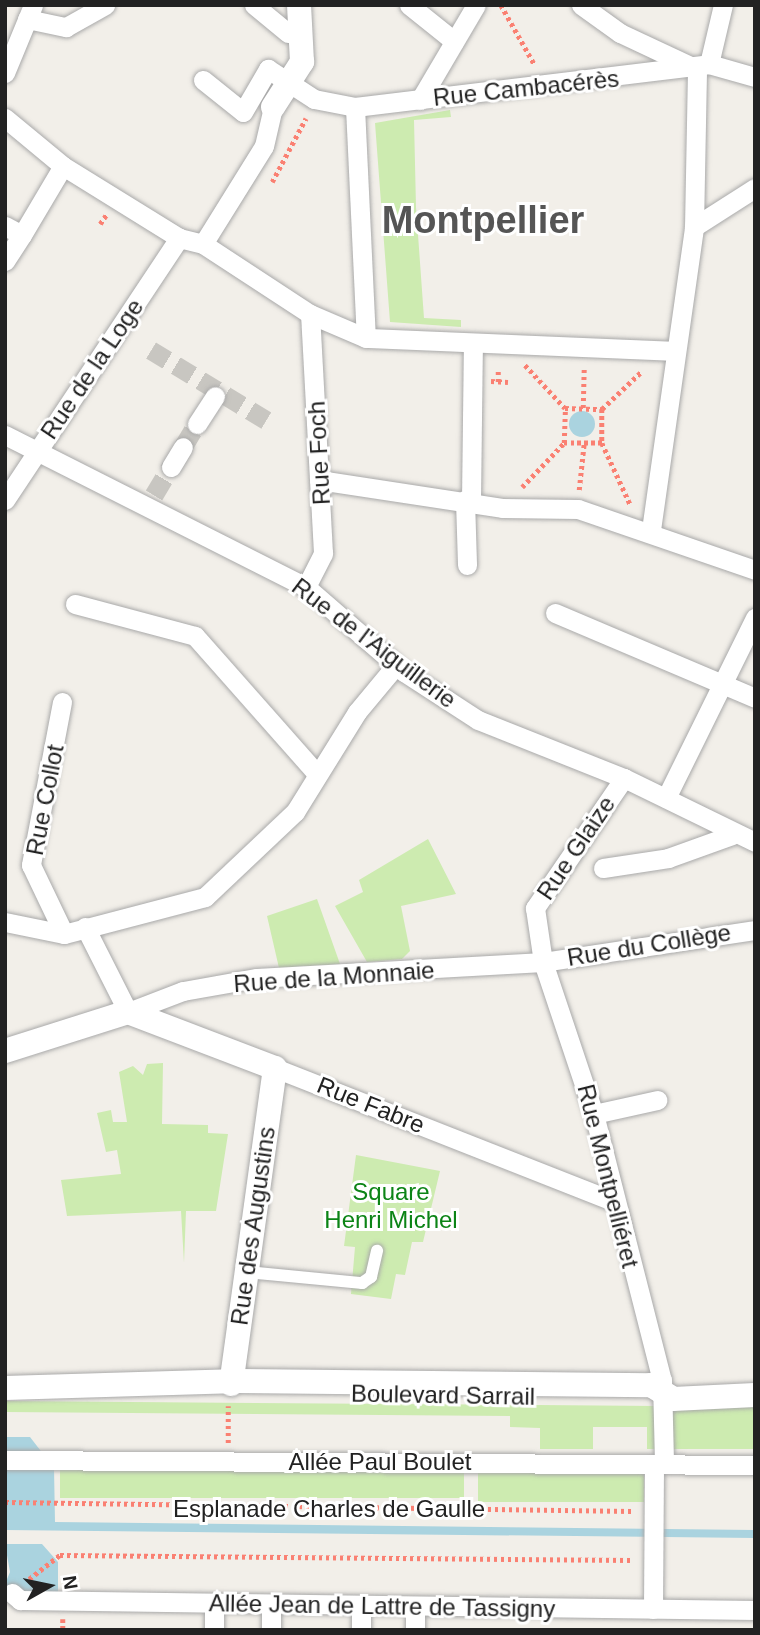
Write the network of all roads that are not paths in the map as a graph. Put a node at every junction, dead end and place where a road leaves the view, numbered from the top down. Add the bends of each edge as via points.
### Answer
1 (105, 5) edge
2 (254, 5) edge
3 (286, 5) edge
4 (299, 5) edge
5 (409, 5) edge
6 (476, 5) edge
7 (581, 5) edge
8 (723, 5) edge
9 (30, 12) edge
10 (288, 33) junction
11 (454, 41) junction
12 (703, 66) junction
13 (5, 73) edge
14 (754, 77) edge
15 (203, 80) dead end
16 (287, 82) junction
17 (755, 92) edge
18 (420, 100) junction
19 (273, 107) joint
20 (355, 107) junction
21 (5, 118) edge
22 (63, 166) junction
23 (755, 188) edge
24 (694, 227) junction
25 (14, 230) edge
26 (179, 238) junction
27 (204, 244) junction
28 (5, 261) edge
29 (310, 314) junction
30 (366, 338) junction
31 (473, 343) junction
32 (669, 351) junction
33 (215, 396) dead end
34 (197, 424) tunnel mouth
35 (5, 435) edge
36 (183, 447) tunnel mouth
37 (34, 454) junction
38 (171, 467) tunnel mouth
39 (319, 480) junction
40 (5, 500) edge
41 (468, 500) junction
42 (647, 529) junction
43 (467, 565) dead end
44 (755, 570) edge
45 (306, 587) junction
46 (75, 604) dead end
47 (555, 613) dead end
48 (755, 618) edge
49 (396, 665) junction
50 (721, 687) junction
51 (755, 698) edge
52 (62, 702) dead end
53 (316, 773) junction
54 (624, 778) junction
55 (666, 798) junction
56 (732, 835) junction
57 (755, 842) edge
58 (603, 868) dead end
59 (5, 922) edge
60 (85, 927) junction
61 (755, 930) edge
62 (64, 934) junction
63 (543, 962) junction
64 (128, 1012) junction
65 (5, 1051) edge
66 (275, 1068) junction
67 (657, 1100) dead end
68 (594, 1114) junction
69 (612, 1201) junction
70 (377, 1251) dead end
71 (247, 1272) junction
72 (5, 1388) edge
73 (670, 1393) junction
74 (230, 1394) junction
75 (755, 1395) edge
76 (5, 1460) edge
77 (659, 1464) junction
78 (755, 1465) edge
79 (12, 1593) dead end
80 (214, 1603) junction
81 (271, 1604) junction
82 (361, 1607) junction
83 (415, 1607) junction
84 (653, 1609) junction
85 (734, 1610) junction
86 (755, 1610) edge
87 (214, 1630) edge
88 (271, 1630) edge
89 (361, 1630) edge
90 (415, 1630) edge
91 (739, 1630) edge

1 - 9 street via 66,27
2 - 10 street
3 - 10 street
4 - 16 street via 302,62
5 - 11 street
6 - 11 street
7 - 12 street via 620,33
8 - 12 street
9 - 13 street
10 - 16 street
11 - 18 street
12 - 14 street
12 - 18 street, Rue Cambacérès
12 - 24 street
14 - 17 street
15 - 16 street via 243,112 268,69
16 - 19 street
16 - 20 street, Rue Cambacérès via 314,99
18 - 20 street, Rue Cambacérès
19 - 27 street via 264,146
20 - 30 street
21 - 22 street
22 - 25 street
22 - 26 street
23 - 24 street
24 - 32 street
25 - 28 street
26 - 27 street
26 - 37 street, Rue de la Loge
27 - 29 street
29 - 30 street
29 - 39 street, Rue Foch
30 - 31 street
31 - 32 street
31 - 41 street
32 - 42 street
33 - 34 street
35 - 37 street, Rue de l'Aiguillerie
36 - 38 street
37 - 40 street, Rue de la Loge
37 - 45 street, Rue de l'Aiguillerie via 150,502
39 - 41 street
39 - 45 street, Rue Foch via 323,553
41 - 42 street via 502,508 578,509
41 - 43 street
42 - 44 street
45 - 49 street, Rue de l'Aiguillerie
46 - 53 street via 195,636 246,686 268,722
47 - 50 street
48 - 50 street
49 - 53 street
49 - 54 street, Rue de l'Aiguillerie via 502,732
50 - 51 street
50 - 55 street
52 - 62 street, Rue Collot via 32,865
53 - 60 street via 265,846 205,897 137,919
54 - 55 street, Rue de l'Aiguillerie
54 - 63 street, Rue Glaize via 535,908
55 - 56 street, Rue de l'Aiguillerie
56 - 57 street, Rue de l'Aiguillerie
56 - 58 street via 668,858
59 - 62 street
60 - 62 street
60 - 64 street
61 - 63 street, Rue du Collège
63 - 64 street, Rue de la Monnaie via 257,978 183,991
63 - 68 street, Rue Montpelliéret
64 - 65 street
64 - 66 street, Rue Fabre
66 - 69 street, Rue Fabre
66 - 71 street, Rue des Augustins
67 - 68 street
68 - 69 street, Rue Montpelliéret
69 - 73 street, Rue Montpelliéret
70 - 71 lane via 371,1277 362,1283
71 - 74 street, Rue des Augustins
72 - 74 street, Boulevard Sarrail
73 - 74 street, Boulevard Sarrail via 651,1397
73 - 75 street, Boulevard Sarrail
73 - 77 street, Rue Montpelliéret
76 - 77 street, Allée Paul Boulet
77 - 78 street, Allée Paul Boulet
77 - 84 street
79 - 80 street, Allée Jean de Lattre de Tassigny via 20,1600
80 - 81 street, Allée Jean de Lattre de Tassigny
80 - 87 street
81 - 82 street, Allée Jean de Lattre de Tassigny
81 - 88 street
82 - 83 street, Allée Jean de Lattre de Tassigny
82 - 89 street
83 - 84 street, Allée Jean de Lattre de Tassigny
83 - 90 street
84 - 85 street, Allée Jean de Lattre de Tassigny
85 - 86 street, Allée Jean de Lattre de Tassigny
85 - 91 street

